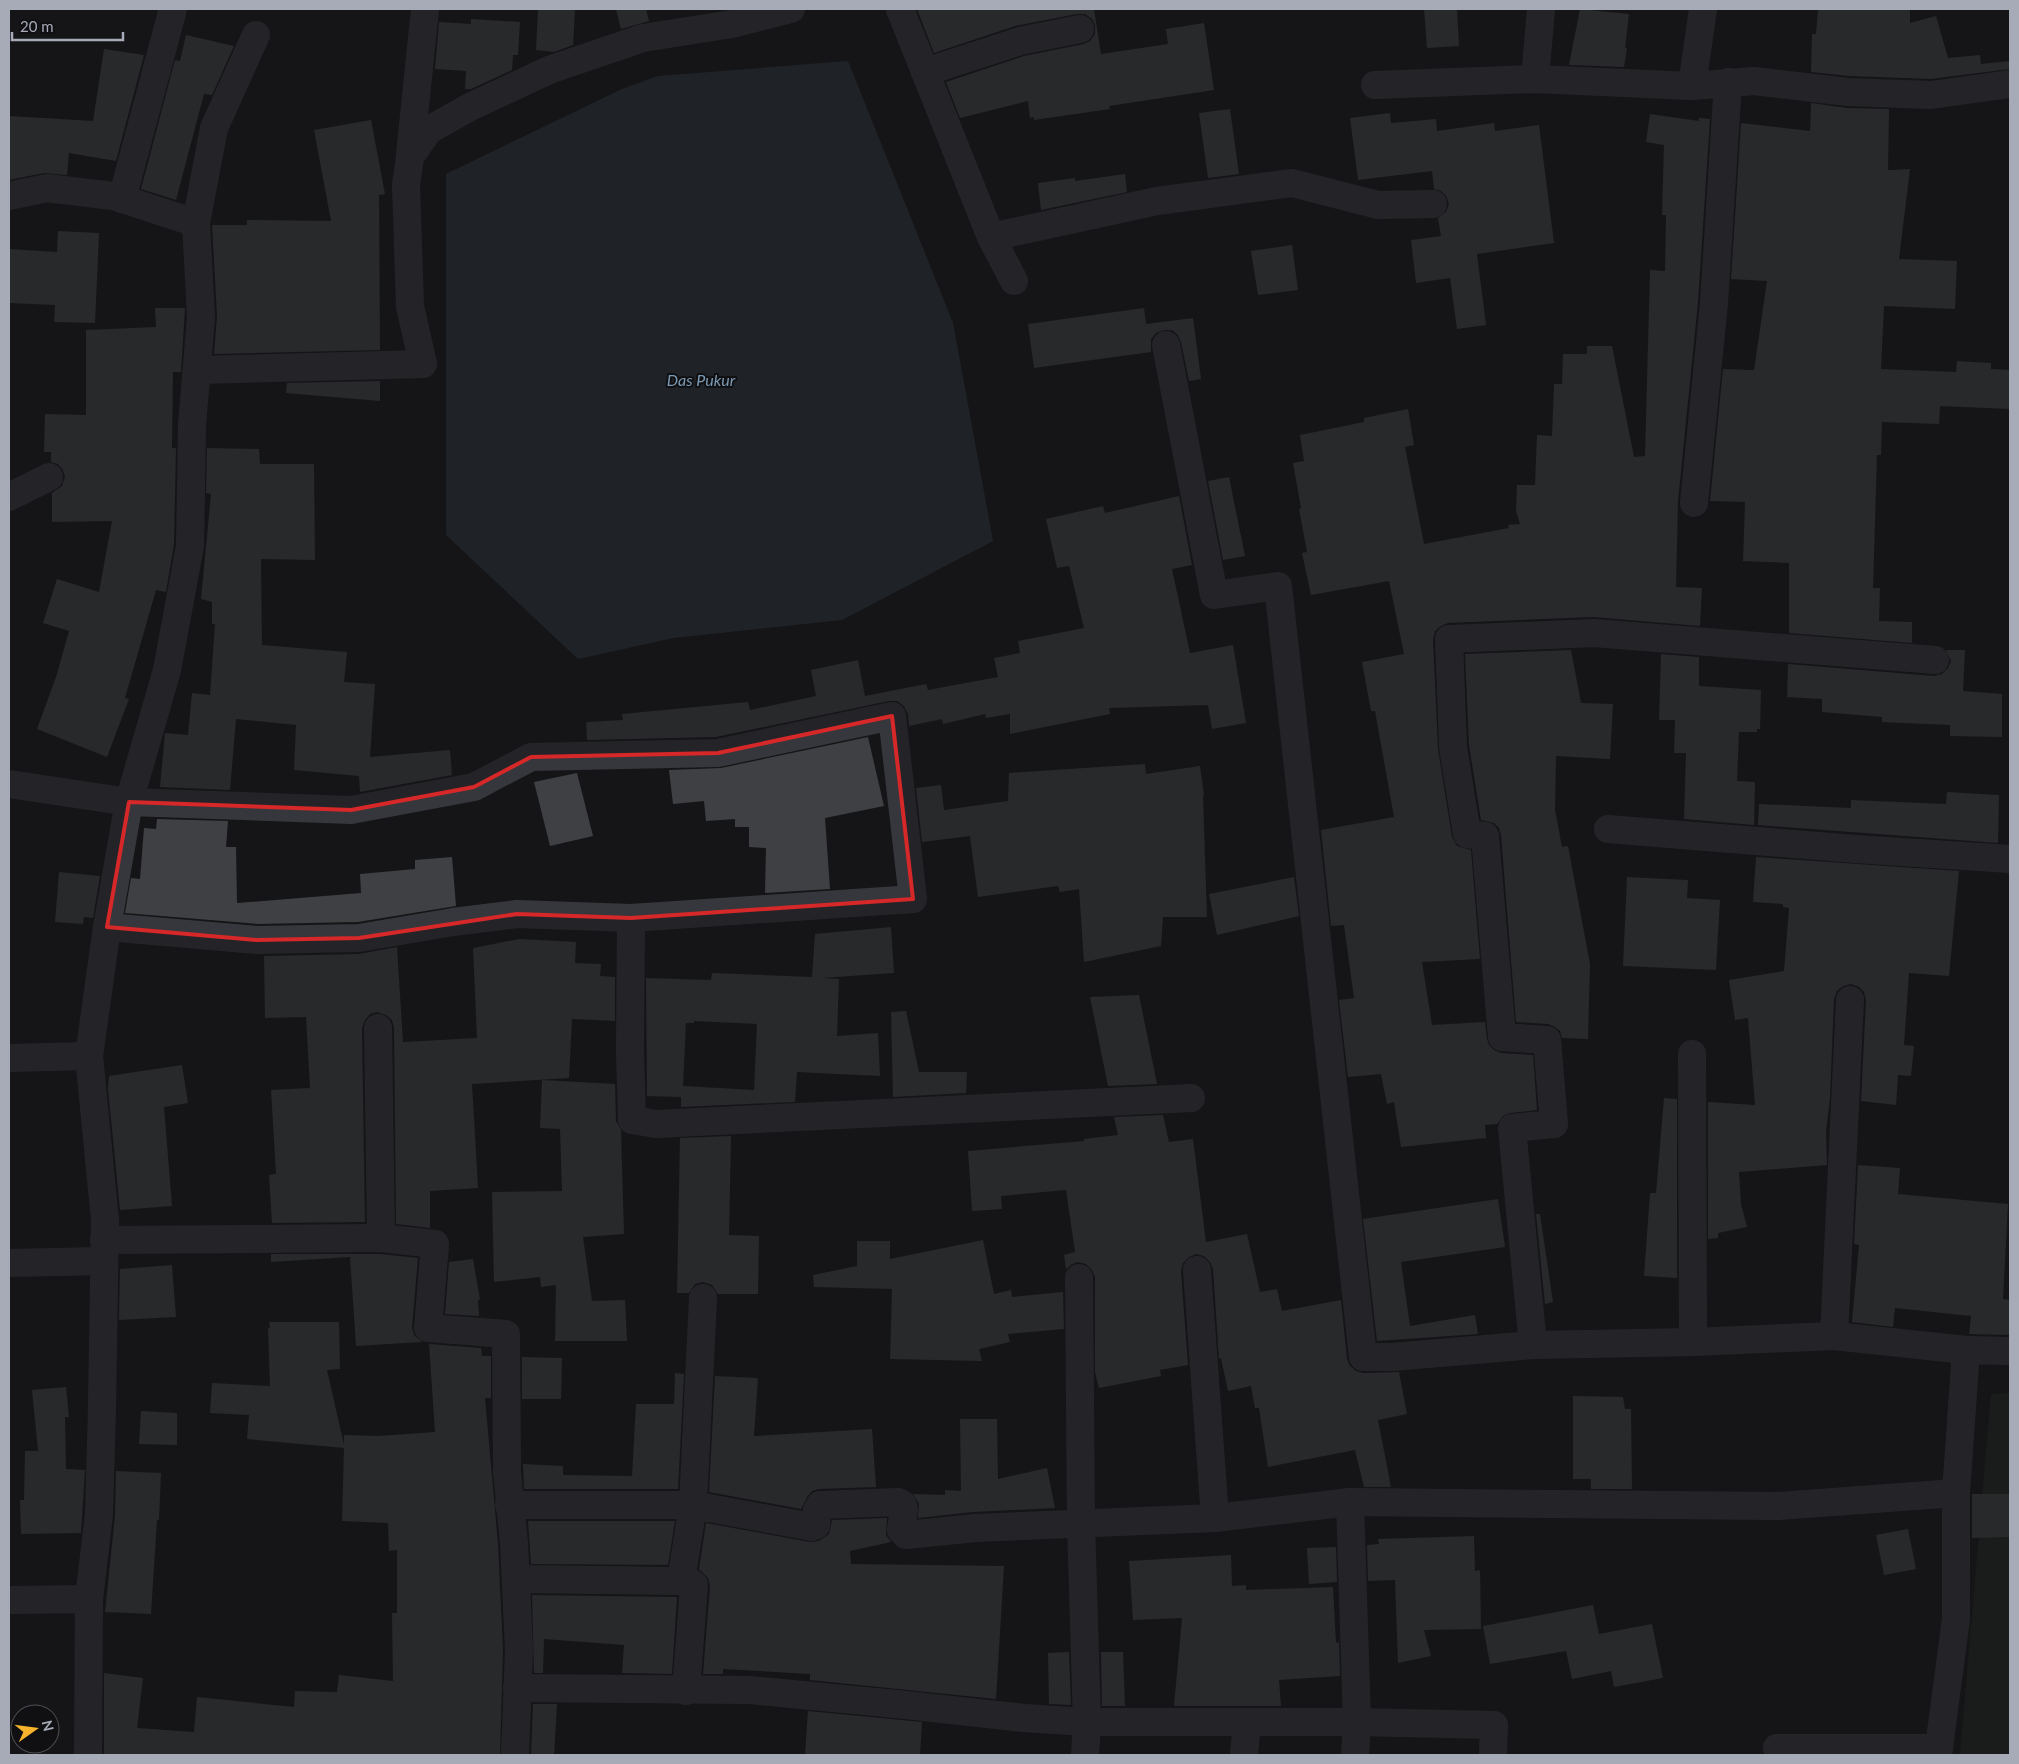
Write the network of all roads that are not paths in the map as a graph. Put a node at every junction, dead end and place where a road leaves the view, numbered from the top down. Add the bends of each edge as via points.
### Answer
1 (173, 9) edge
2 (425, 9) edge
3 (791, 9) edge
4 (900, 9) edge
5 (1541, 9) edge
6 (1703, 9) edge
7 (1080, 29) dead end
8 (256, 35) dead end
9 (926, 72) junction
10 (1535, 79) junction
11 (1728, 82) junction
12 (2010, 84) edge
13 (1375, 85) dead end
14 (1692, 86) junction
15 (410, 157) junction
16 (9, 196) edge
17 (122, 199) junction
18 (1433, 204) dead end
19 (196, 223) junction
20 (991, 237) junction
21 (1014, 281) dead end
22 (1166, 345) dead end
23 (197, 370) junction
24 (49, 477) dead end
25 (9, 497) edge
26 (1694, 503) dead end
27 (1935, 660) dead end
28 (9, 784) edge
29 (129, 802) junction
30 (1608, 830) dead end
31 (2010, 859) edge
32 (631, 918) junction
33 (107, 926) junction
34 (1850, 1000) dead end
35 (378, 1028) dead end
36 (1692, 1054) dead end
37 (89, 1056) junction
38 (9, 1058) edge
39 (1191, 1098) dead end
40 (381, 1238) junction
41 (104, 1250) junction
42 (9, 1264) edge
43 (1197, 1270) dead end
44 (1079, 1278) dead end
45 (703, 1298) dead end
46 (1834, 1336) junction
47 (1693, 1342) junction
48 (1533, 1345) junction
49 (1966, 1350) junction
50 (2010, 1351) edge
51 (1956, 1493) junction
52 (1350, 1502) junction
53 (693, 1504) junction
54 (509, 1505) junction
55 (1215, 1518) junction
56 (1081, 1523) junction
57 (516, 1579) junction
58 (681, 1581) junction
59 (89, 1599) junction
60 (9, 1600) edge
61 (518, 1688) junction
62 (686, 1691) junction
63 (1088, 1722) junction
64 (1247, 1722) junction
65 (1357, 1722) junction
66 (1777, 1748) dead end
67 (1938, 1751) edge
68 (88, 1755) edge
69 (515, 1755) edge
70 (1085, 1755) edge
71 (1244, 1755) edge
72 (1355, 1755) edge
73 (1493, 1755) edge

1 - 17 street
2 - 15 street
3 - 15 street via 732,24 643,38 549,70 429,130
4 - 9 street
5 - 10 street
6 - 14 street
7 - 9 street via 1020,41
8 - 19 street via 214,128
9 - 20 street
10 - 13 street
10 - 14 street
11 - 12 street via 1754,81 1848,92 1931,95
11 - 14 street
11 - 26 street via 1714,303
15 - 23 street via 406,185 410,306 423,364
16 - 17 street via 47,188
17 - 19 street
18 - 20 street via 1378,205 1292,183 1157,201
19 - 23 street via 201,317
20 - 21 street
22 - 48 street via 1214,595 1278,586 1363,1357
23 - 29 street via 192,425 190,546 167,670
24 - 25 street
27 - 48 street via 1594,633 1448,638 1453,747 1467,834 1485,836 1502,1037 1548,1040 1554,1124 1512,1128
28 - 29 street
29 - 32 street via 351,810 474,787 531,758 718,753 892,716 913,899
29 - 33 street
30 - 31 street
32 - 33 street via 518,914 350,938 257,940
32 - 39 street via 632,1120 666,1124
33 - 37 street
34 - 46 street
35 - 40 street
36 - 47 street
37 - 38 street
37 - 41 street via 105,1220
40 - 41 street
40 - 54 street via 435,1244 428,1328 506,1334
41 - 42 street
41 - 59 street via 98,1514
43 - 55 street
44 - 56 street
45 - 53 street
46 - 47 street
46 - 49 street
47 - 48 street
49 - 50 street
49 - 51 street
51 - 52 street via 1778,1506
51 - 67 street via 1956,1619
52 - 55 street
52 - 65 street
53 - 54 street
53 - 56 street via 814,1526 820,1505 898,1502 904,1509 901,1530 906,1536 975,1528
53 - 58 street
54 - 57 street
55 - 56 street
56 - 63 street
57 - 58 street
57 - 61 street
58 - 62 street via 694,1585
59 - 60 street
59 - 68 street
61 - 62 street
61 - 69 street
62 - 63 street via 750,1690
63 - 64 street
63 - 70 street
64 - 65 street
64 - 71 street
65 - 72 street
65 - 73 street via 1494,1725
66 - 67 street

